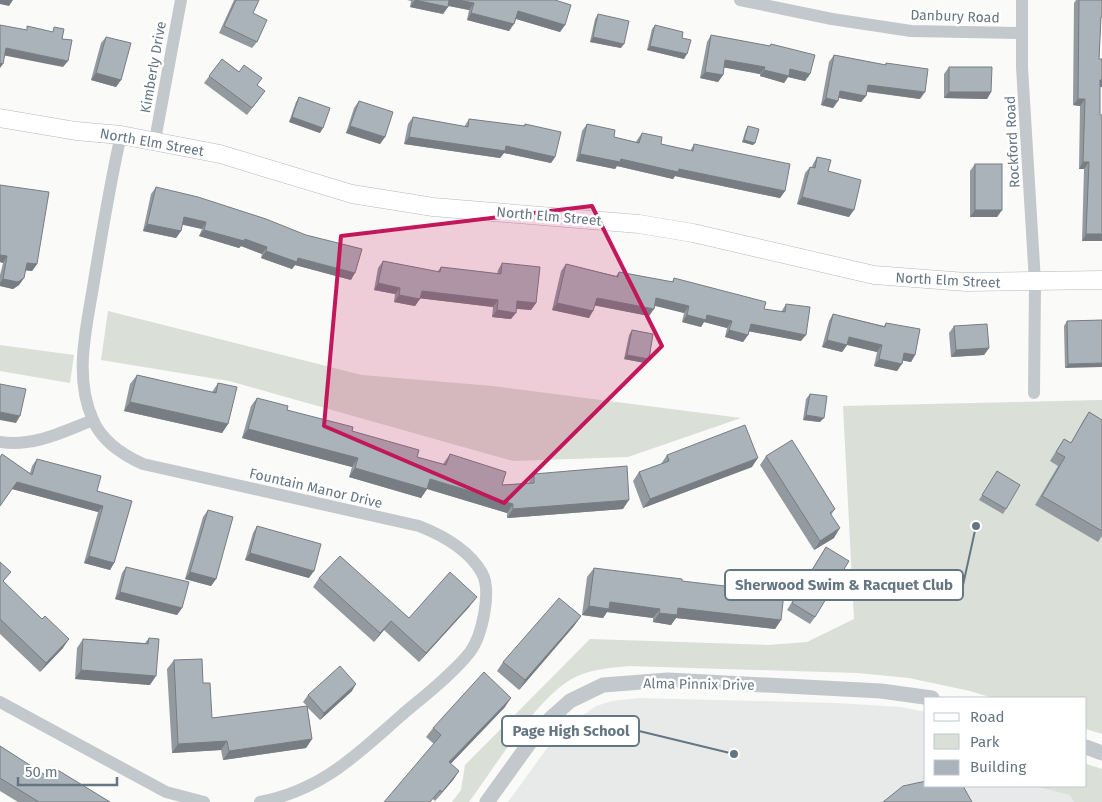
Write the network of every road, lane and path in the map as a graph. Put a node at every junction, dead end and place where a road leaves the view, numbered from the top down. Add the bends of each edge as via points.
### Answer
1 (181, 0) edge
2 (740, 0) edge
3 (1022, 0) edge
4 (1022, 33) junction
5 (0, 118) edge
6 (121, 134) junction
7 (155, 140) junction
8 (1102, 280) edge
9 (1035, 282) junction
10 (1034, 393) dead end
11 (93, 420) junction
12 (0, 442) edge
13 (925, 697) edge
14 (0, 702) edge
15 (1087, 747) edge
16 (1102, 753) edge
17 (204, 802) edge
18 (260, 802) edge
19 (487, 802) edge

1 - 7 street, Kimberly Drive
2 - 4 street, Danbury Road via 912,31
3 - 4 street, Rockford Road
4 - 9 street, Rockford Road
5 - 6 main road, North Elm Street via 76,131
6 - 7 main road, North Elm Street
6 - 11 street, Fountain Manor Drive via 107,196 83,352 83,384
7 - 9 main road, North Elm Street via 220,154 361,195 433,207 639,224 693,233 874,275 966,282
8 - 9 main road, North Elm Street
9 - 10 street, Rockford Road
11 - 12 street via 42,440 23,444
11 - 18 street, Fountain Manor Drive via 115,448 144,464 419,526 455,545 483,574 485,604 482,630 470,653 334,773 308,787
13 - 19 street, Alma Pinnix Drive via 881,691 668,680 603,685 570,701 541,727
14 - 17 street via 166,792
15 - 16 street

